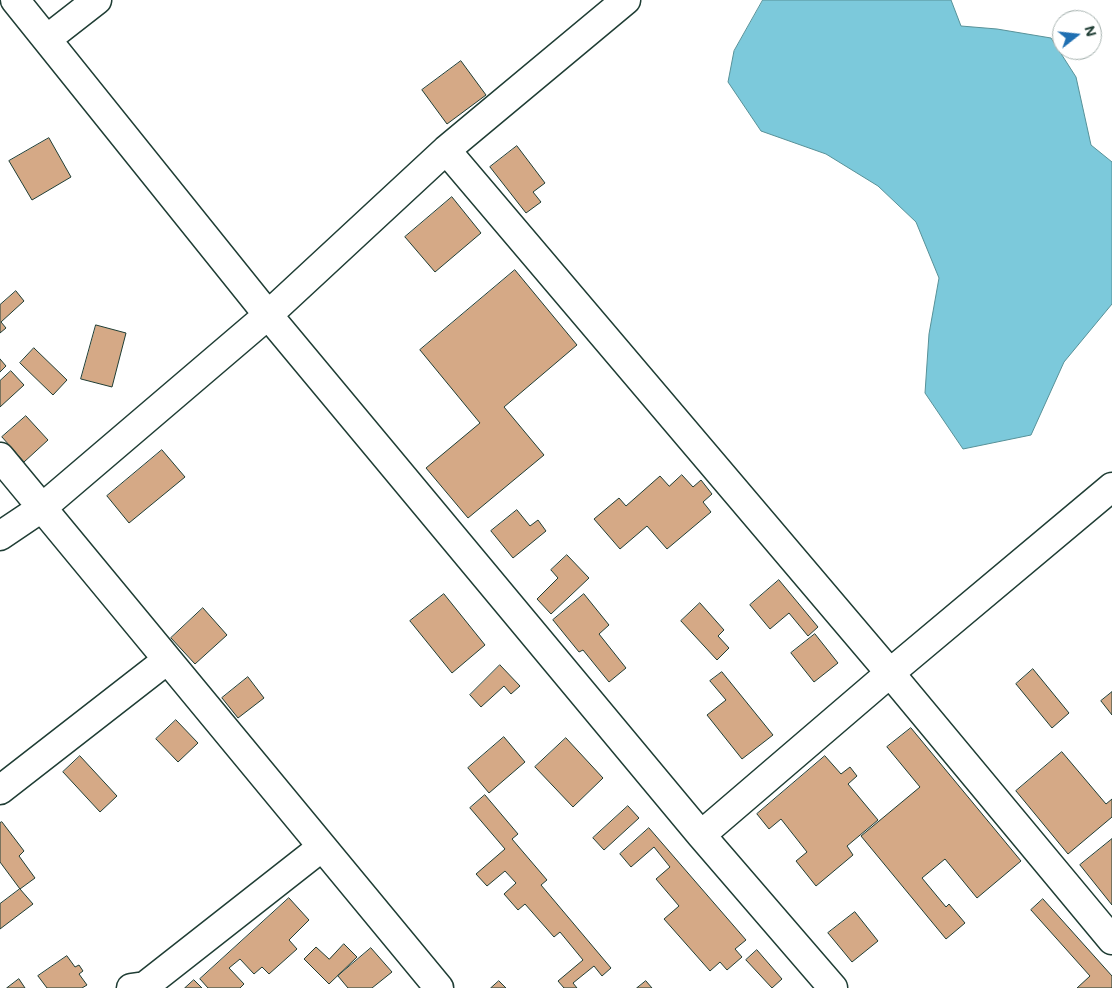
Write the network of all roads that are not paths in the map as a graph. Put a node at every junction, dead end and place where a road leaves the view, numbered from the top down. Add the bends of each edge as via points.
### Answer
1 (15, 0) edge
2 (97, 0) edge
3 (626, 0) edge
4 (47, 39) junction
5 (446, 150) junction
6 (268, 315) junction
7 (0, 457) edge
8 (1112, 487) edge
9 (42, 507) junction
10 (0, 536) edge
11 (167, 660) junction
12 (890, 672) junction
13 (0, 790) edge
14 (701, 835) junction
15 (322, 847) junction
16 (1112, 940) edge
17 (141, 987) edge
18 (439, 988) edge
19 (833, 988) edge

1 - 4 street
2 - 4 street
3 - 5 street
4 - 6 street
5 - 6 street
5 - 12 street
6 - 9 street
6 - 14 street
7 - 9 street
8 - 12 street
9 - 10 street
9 - 11 street
11 - 13 street
11 - 15 street
12 - 14 street
12 - 16 street
14 - 19 street
15 - 17 street
15 - 18 street

